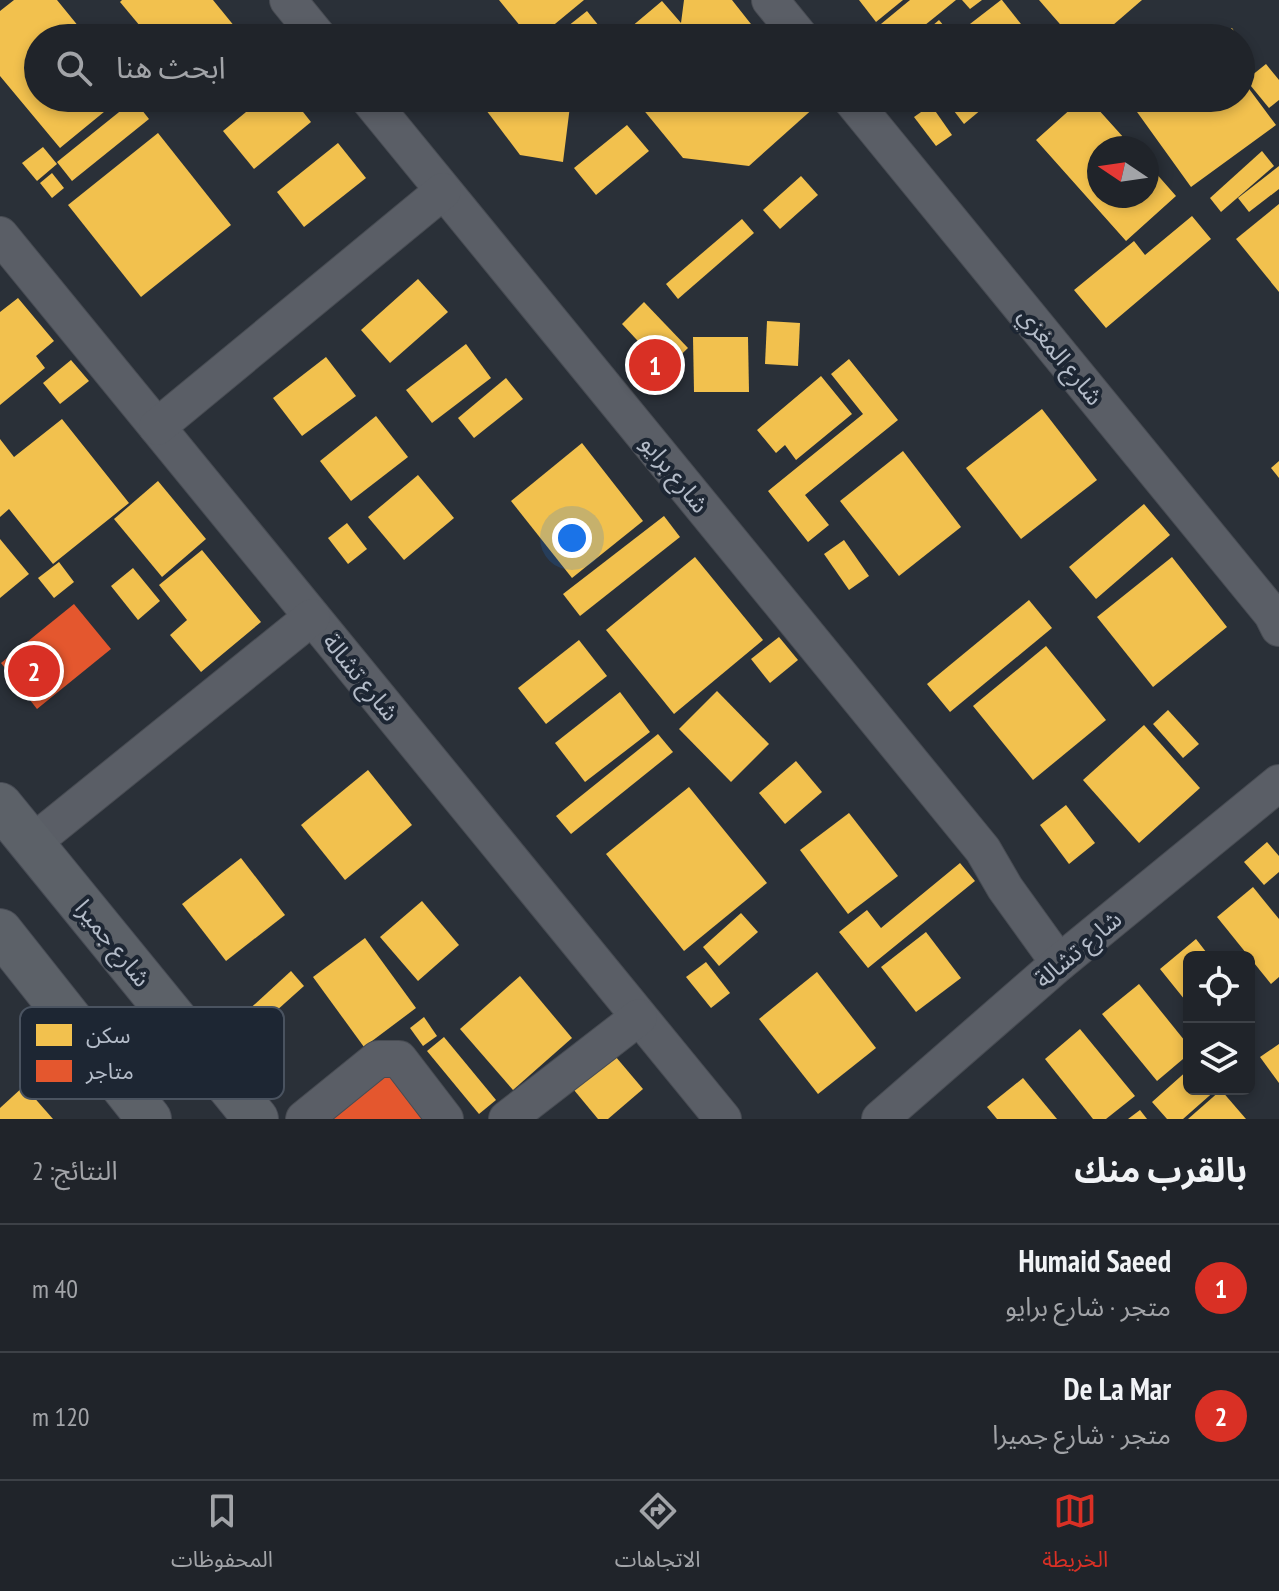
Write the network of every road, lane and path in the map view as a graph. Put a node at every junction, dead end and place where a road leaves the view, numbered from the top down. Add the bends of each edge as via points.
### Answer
1 (288, 0) edge
2 (770, 0) edge
3 (308, 24) edge
4 (790, 24) edge
5 (379, 112) edge
6 (861, 112) edge
7 (443, 191) junction
8 (0, 235) edge
9 (157, 427) junction
10 (312, 617) junction
11 (1277, 620) edge
12 (1279, 783) edge
13 (0, 805) edge
14 (31, 844) junction
15 (0, 931) edge
16 (1070, 954) junction
17 (60, 1007) edge
18 (164, 1007) edge
19 (639, 1017) junction
20 (133, 1099) edge
21 (240, 1099) edge
22 (149, 1119) edge
23 (256, 1119) edge
24 (304, 1119) edge
25 (445, 1119) edge
26 (507, 1119) edge
27 (723, 1119) edge
28 (880, 1119) edge

1 - 3 street
2 - 4 street
5 - 7 street, شارع برايو
6 - 11 street, شارع المغزي
7 - 9 street
7 - 16 street, شارع برايو via 983,850 1005,888
8 - 9 street, شارع تشالة
9 - 10 street, شارع تشالة
10 - 14 street
10 - 19 street, شارع تشالة
12 - 16 street, شارع تشالة
13 - 14 main road, شارع جميرا
14 - 18 main road, شارع جميرا
15 - 17 main road
16 - 28 street, شارع تشالة
19 - 26 street
19 - 27 street, شارع تشالة
20 - 22 main road
21 - 23 main road, شارع جميرا
24 - 25 street via 378,1059 399,1059

